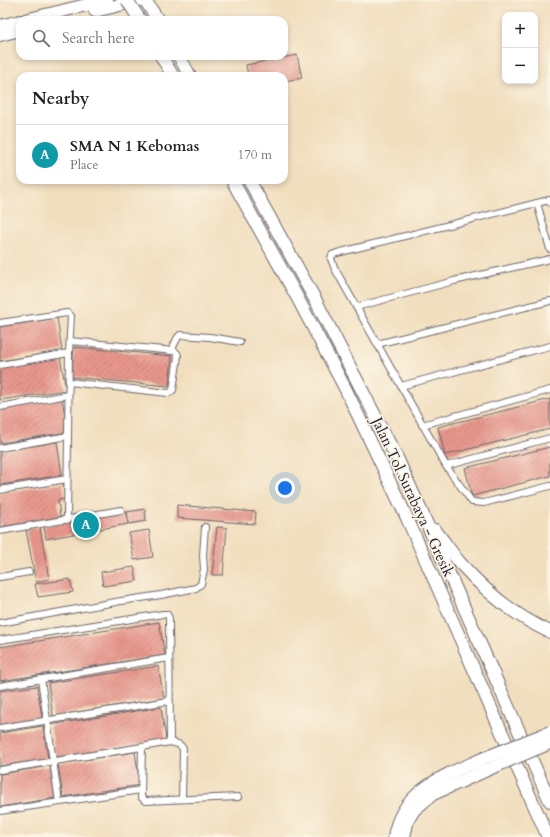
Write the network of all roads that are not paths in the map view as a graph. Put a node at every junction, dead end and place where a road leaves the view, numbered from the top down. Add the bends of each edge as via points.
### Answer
1 (107, 0) edge
2 (127, 0) edge
3 (141, 0) edge
4 (145, 0) edge
5 (41, 16) edge
6 (76, 16) edge
7 (137, 16) edge
8 (155, 16) edge
9 (16, 22) edge
10 (0, 26) edge
11 (16, 31) edge
12 (0, 35) edge
13 (163, 60) edge
14 (181, 60) edge
15 (171, 72) edge
16 (188, 72) edge
17 (234, 184) edge
18 (251, 184) edge
19 (550, 202) edge
20 (537, 203) junction
21 (550, 249) edge
22 (550, 259) edge
23 (550, 302) edge
24 (356, 307) junction
25 (0, 323) edge
26 (70, 341) junction
27 (240, 342) dead end
28 (377, 344) junction
29 (550, 346) edge
30 (171, 351) junction
31 (69, 353) junction
32 (0, 366) edge
33 (69, 382) junction
34 (401, 386) junction
35 (550, 390) edge
36 (68, 395) junction
37 (0, 407) edge
38 (422, 425) junction
39 (68, 436) junction
40 (550, 438) edge
41 (0, 448) edge
42 (446, 466) junction
43 (67, 479) junction
44 (550, 486) edge
45 (0, 490) edge
46 (121, 510) dead end
47 (423, 515) junction
48 (67, 520) junction
49 (205, 527) dead end
50 (0, 531) edge
51 (29, 572) dead end
52 (0, 577) edge
53 (0, 623) edge
54 (550, 632) edge
55 (0, 640) edge
56 (169, 658) junction
57 (41, 679) junction
58 (0, 686) edge
59 (169, 701) junction
60 (48, 721) junction
61 (0, 728) edge
62 (550, 732) edge
63 (170, 742) junction
64 (550, 743) edge
65 (142, 747) junction
66 (54, 761) junction
67 (0, 770) edge
68 (141, 790) junction
69 (238, 797) dead end
70 (182, 799) junction
71 (550, 801) edge
72 (59, 802) junction
73 (0, 811) edge
74 (539, 817) junction
75 (394, 837) edge
76 (404, 837) edge
77 (542, 837) edge
78 (548, 837) edge

1 - 5 highway
2 - 7 highway, bridge
3 - 6 highway
4 - 8 highway
9 - 10 highway
11 - 12 highway
13 - 15 highway
14 - 16 highway
17 - 74 highway, Jalan Tol Surabaya - Gresik via 346,390 407,518
18 - 47 highway, Jalan Tol Surabaya - Gresik via 316,301 398,460
19 - 20 street
20 - 21 street
20 - 24 street via 332,255 335,269
22 - 24 street
23 - 28 street
24 - 28 street
25 - 26 street via 67,313 71,316
26 - 30 street
26 - 31 street
27 - 30 street via 180,335
28 - 34 street
29 - 34 street
30 - 33 street via 178,356 173,390 168,393
31 - 32 street
31 - 33 street
33 - 36 street
34 - 38 street
35 - 38 street
36 - 37 street
36 - 39 street
38 - 42 street
39 - 41 street
39 - 43 street
40 - 42 street
42 - 44 street via 472,502 484,503
43 - 45 street
43 - 48 street
46 - 48 street
47 - 54 highway via 461,564 490,593 510,609
47 - 71 highway, Jalan Tol Surabaya - Gresik
48 - 50 street
49 - 53 street via 203,575 201,584 196,588
51 - 52 street
55 - 56 street via 167,614
56 - 57 street
56 - 59 street
57 - 58 street
57 - 60 street
59 - 60 street
59 - 63 street
60 - 61 street
60 - 66 street
62 - 75 highway, bridge via 487,757 435,781 417,793 403,811
63 - 65 street
63 - 70 street via 183,748
64 - 76 highway, bridge via 433,794 414,810 408,820
65 - 66 street
65 - 68 street
66 - 67 street
66 - 72 street
68 - 70 street via 141,798 145,801
68 - 72 street
69 - 70 street
72 - 73 street
74 - 77 highway
74 - 78 highway, Jalan Tol Surabaya - Gresik

